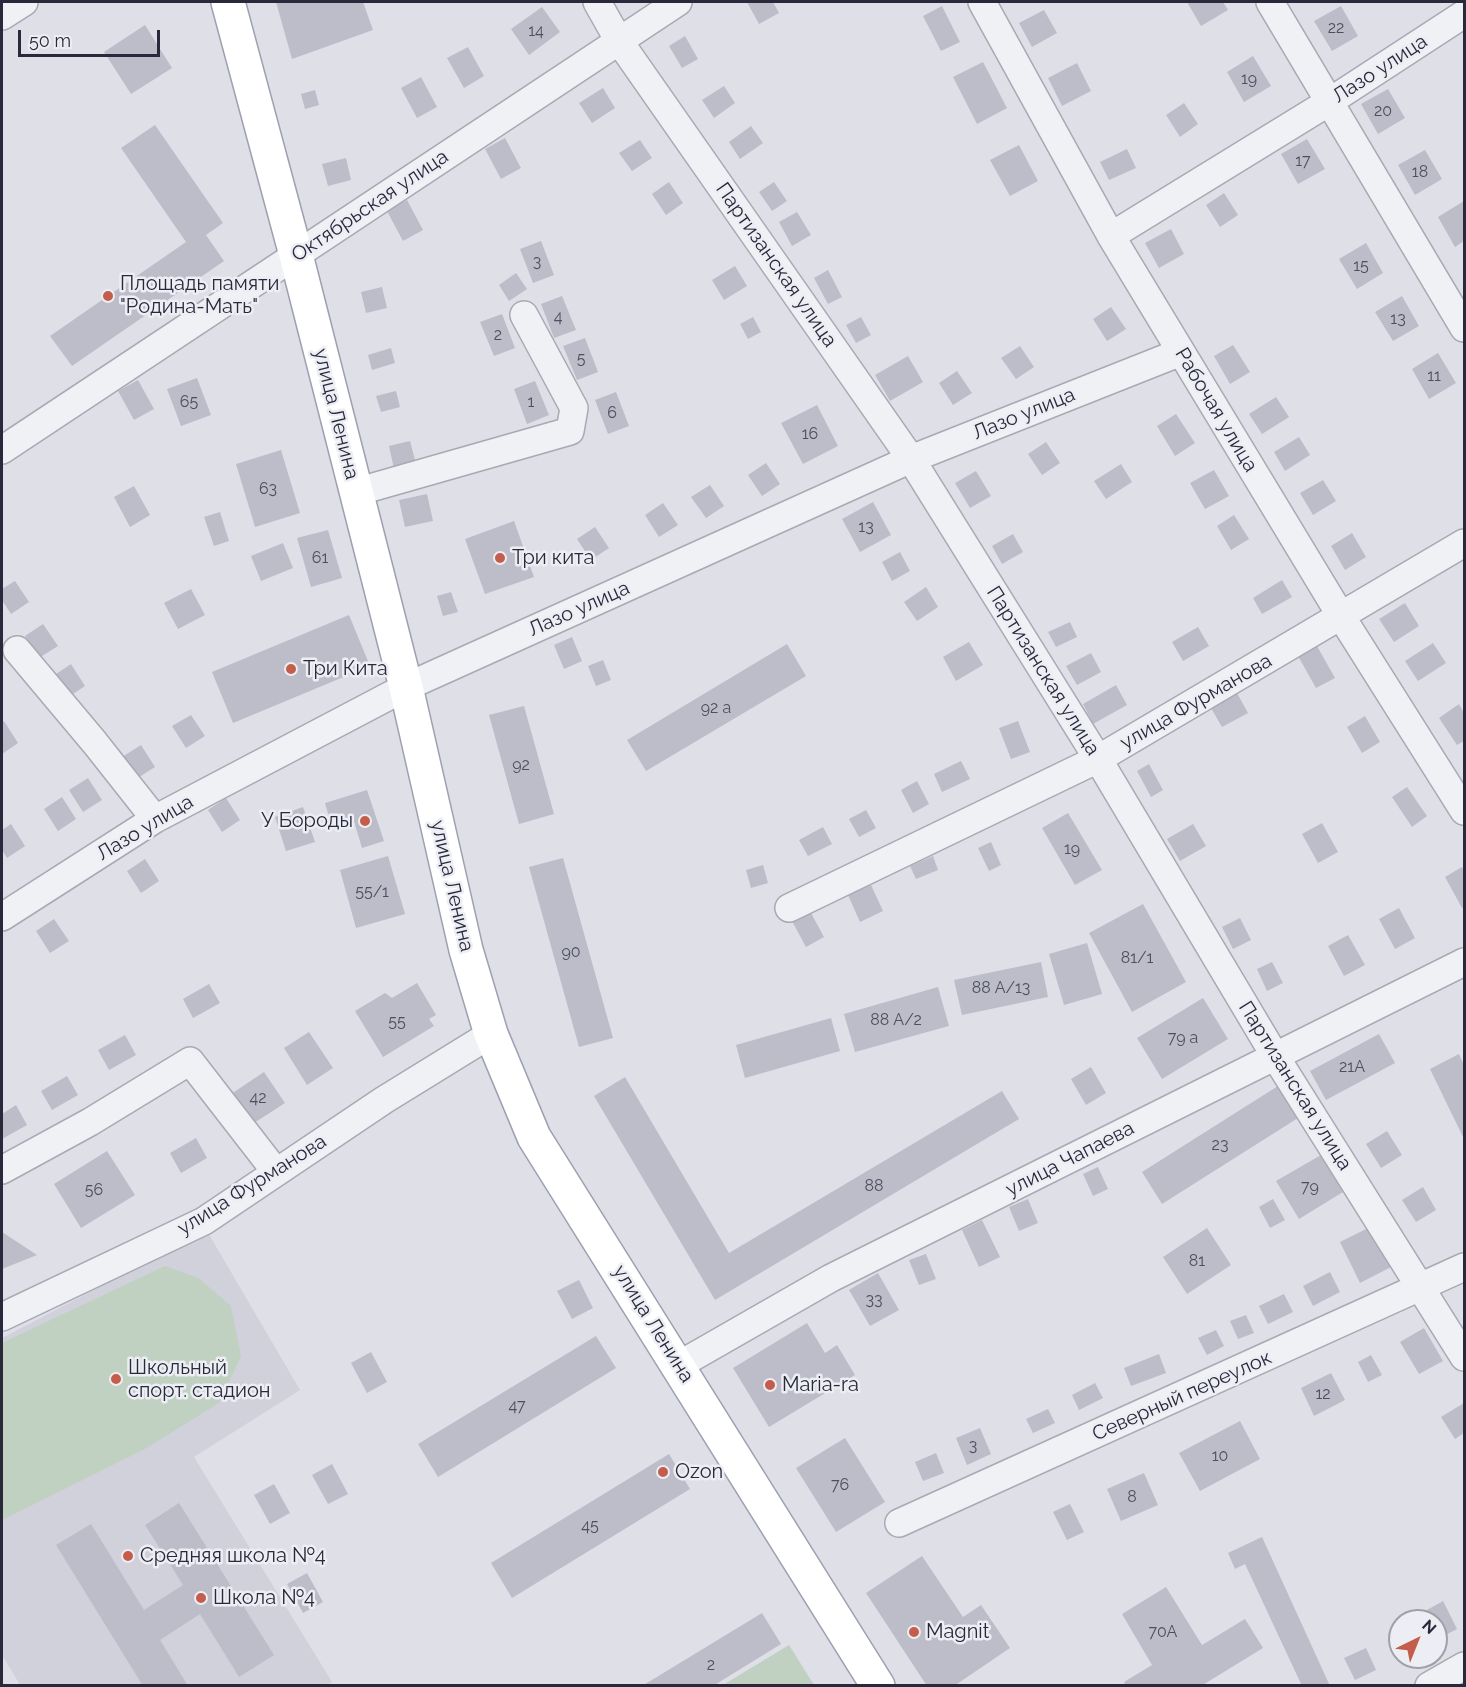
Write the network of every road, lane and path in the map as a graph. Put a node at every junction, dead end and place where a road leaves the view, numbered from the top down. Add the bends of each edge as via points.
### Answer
1 (24, 2) edge
2 (228, 2) edge
3 (597, 2) edge
4 (678, 2) edge
5 (982, 2) edge
6 (1270, 2) edge
7 (1464, 14) edge
8 (2, 16) edge
9 (619, 41) junction
10 (1329, 102) junction
11 (1111, 236) junction
12 (296, 255) junction
13 (525, 315) dead end
14 (1464, 328) edge
15 (1180, 352) junction
16 (2, 450) edge
17 (911, 459) junction
18 (356, 492) junction
19 (1464, 543) edge
20 (1341, 616) junction
21 (17, 650) dead end
22 (406, 687) junction
23 (1098, 759) junction
24 (1464, 811) edge
25 (155, 819) junction
26 (789, 908) dead end
27 (2, 917) edge
28 (1464, 962) edge
29 (491, 1034) junction
30 (1275, 1056) junction
31 (2, 1170) edge
32 (276, 1173) junction
33 (1464, 1267) edge
34 (1421, 1287) junction
35 (2, 1317) edge
36 (1464, 1357) edge
37 (679, 1365) junction
38 (899, 1523) dead end
39 (1464, 1666) edge
40 (878, 1686) edge
41 (1429, 1686) edge

1 - 8 street
2 - 12 main road, улица Ленина
3 - 9 street, Партизанская улица
4 - 9 street, Октябрьская улица
5 - 11 street, Рабочая улица
6 - 10 street
7 - 10 street, Лазо улица
9 - 12 street, Октябрьская улица
9 - 17 street, Партизанская улица
10 - 11 street, Лазо улица
10 - 14 street
11 - 15 street, Рабочая улица
12 - 16 street, Октябрьская улица
12 - 18 main road, улица Ленина
13 - 18 street via 574,408 570,431
15 - 17 street, Лазо улица
15 - 20 street, Рабочая улица
17 - 22 street, Лазо улица
17 - 23 street, Партизанская улица
18 - 22 main road, улица Ленина
19 - 20 street, улица Фурманова
20 - 23 street, улица Фурманова
20 - 24 street, Рабочая улица
21 - 25 street
22 - 25 street, Лазо улица
22 - 29 main road, улица Ленина via 466,950
23 - 26 street, улица Фурманова
23 - 30 street, Партизанская улица
25 - 27 street, Лазо улица
28 - 30 street, улица Чапаева
29 - 32 street, улица Фурманова
29 - 37 main road, улица Ленина via 534,1137
30 - 34 street, Партизанская улица
30 - 37 street, улица Чапаева via 831,1278
31 - 32 street via 90,1122 190,1060
32 - 35 street, улица Фурманова via 204,1221
33 - 34 street, Северный переулок
34 - 36 street, Партизанская улица
34 - 38 street, Северный переулок
37 - 40 main road, улица Ленина
39 - 41 street

